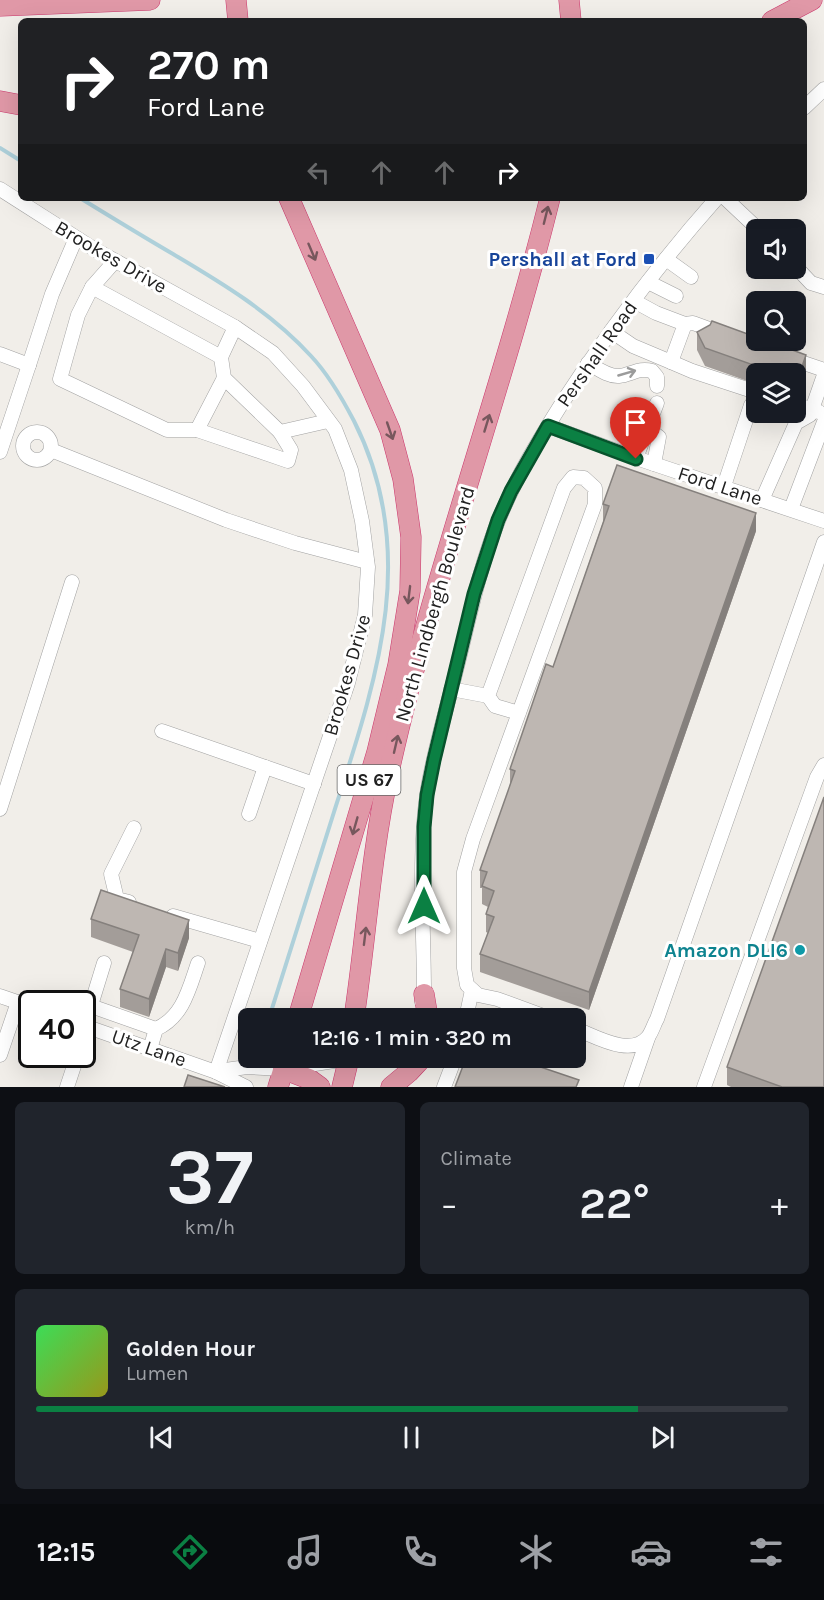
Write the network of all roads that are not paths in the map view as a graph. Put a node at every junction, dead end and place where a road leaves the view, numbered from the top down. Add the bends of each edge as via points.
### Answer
1 (150, 0) edge
2 (236, 0) edge
3 (812, 0) edge
4 (0, 6) edge
5 (238, 18) edge
6 (778, 18) edge
7 (824, 89) edge
8 (0, 101) edge
9 (18, 104) edge
10 (807, 105) edge
11 (0, 189) edge
12 (18, 201) edge
13 (19, 201) edge
14 (290, 201) edge
15 (549, 201) edge
16 (714, 201) edge
17 (728, 201) edge
18 (747, 219) edge
19 (76, 238) junction
20 (666, 259) junction
21 (115, 261) junction
22 (691, 278) dead end
23 (806, 278) edge
24 (648, 282) junction
25 (92, 287) junction
26 (824, 288) edge
27 (676, 296) dead end
28 (634, 301) junction
29 (686, 324) junction
30 (235, 327) junction
31 (611, 331) junction
32 (737, 339) edge
33 (0, 354) edge
34 (780, 354) edge
35 (221, 357) junction
36 (671, 362) junction
37 (588, 363) junction
38 (29, 365) junction
39 (824, 370) edge
40 (824, 375) edge
41 (224, 378) junction
42 (657, 386) dead end
43 (746, 395) edge
44 (657, 403) dead end
45 (818, 412) edge
46 (328, 420) junction
47 (746, 421) edge
48 (824, 422) edge
49 (548, 426) junction
50 (197, 430) junction
51 (646, 431) junction
52 (280, 432) junction
53 (51, 450) dead end
54 (0, 452) edge
55 (636, 459) junction
56 (654, 464) junction
57 (724, 486) junction
58 (762, 500) junction
59 (790, 509) junction
60 (824, 521) edge
61 (824, 542) edge
62 (367, 562) junction
63 (72, 582) dead end
64 (452, 688) junction
65 (488, 696) junction
66 (519, 713) junction
67 (162, 731) dead end
68 (824, 765) edge
69 (265, 767) junction
70 (314, 784) junction
71 (0, 809) edge
72 (249, 814) dead end
73 (134, 828) dead end
74 (140, 906) edge
75 (163, 913) edge
76 (260, 941) junction
77 (104, 963) dead end
78 (198, 963) dead end
79 (96, 990) edge
80 (472, 990) junction
81 (424, 993) junction
82 (358, 994) junction
83 (0, 996) edge
84 (18, 1002) edge
85 (96, 1008) edge
86 (301, 1008) edge
87 (356, 1008) edge
88 (364, 1008) edge
89 (420, 1008) edge
90 (426, 1008) edge
91 (468, 1008) edge
92 (522, 1008) edge
93 (18, 1018) edge
94 (156, 1029) junction
95 (96, 1030) edge
96 (586, 1033) edge
97 (648, 1038) junction
98 (150, 1048) junction
99 (0, 1055) edge
100 (73, 1068) edge
101 (298, 1068) edge
102 (347, 1068) edge
103 (413, 1068) edge
104 (451, 1068) edge
105 (216, 1071) junction
106 (283, 1071) edge
107 (67, 1087) edge
108 (246, 1087) edge
109 (320, 1087) edge
110 (342, 1087) edge
111 (391, 1087) edge
112 (444, 1087) edge
113 (631, 1087) edge
114 (704, 1087) edge

1 - 4 highway
2 - 5 highway
3 - 6 highway
7 - 10 street
8 - 9 highway
11 - 12 street, Brookes Drive
13 - 19 street, Brookes Drive
14 -> 86 highway, North Lindbergh Boulevard / US 67 via 390,430 403,478 411,537 410,591 398,665 377,752
82 -> 15 highway, North Lindbergh Boulevard / US 67 via 380,822 398,735
16 - 20 street, Pershall Road
17 - 18 street
19 - 21 street, Brookes Drive
19 - 38 street via 52,294
20 - 22 street
20 - 24 street, Pershall Road
21 - 25 street
21 - 30 street, Brookes Drive
23 - 26 street
24 - 27 street
24 - 28 street, Pershall Road
25 - 35 street
25 - 50 street via 78,315 60,379 167,430
28 - 29 street
28 - 31 street, Pershall Road
29 - 32 street
29 - 36 street
30 - 35 street
30 - 46 street, Brookes Drive via 273,353
31 - 36 street via 633,346
31 - 37 street, Pershall Road
33 - 38 street
34 - 39 street
35 - 41 street
36 - 43 street
37 -> 42 street via 610,375 652,371
37 - 49 street, Pershall Road
38 - 54 street
40 - 45 street
41 - 50 street
41 - 52 street
44 - 51 street
45 - 58 street via 796,423
46 - 52 street
46 - 62 street, Brookes Drive via 351,470
47 - 57 street
48 - 59 street
49 - 55 street, Ford Lane
49 - 64 street, Pershall Road via 498,520 474,594
50 - 52 street via 288,461 291,450
51 - 55 street
51 - 56 street via 659,437
53 - 62 street via 226,520
55 - 56 street, Ford Lane
56 - 57 street, Ford Lane
57 - 58 street, Ford Lane
58 - 59 street, Ford Lane
59 - 60 street, Ford Lane
61 - 97 street
62 - 70 street, Brookes Drive via 365,615 348,683
63 - 71 street
64 - 65 street
64 - 81 street, Pershall Road via 427,795
65 - 66 street via 495,706
65 - 66 street via 564,488 573,477 584,478 595,488 595,504
66 - 80 street via 464,872 465,968 467,985
67 - 69 street
68 - 114 street
69 - 70 street
69 - 72 street
70 - 76 street, Brookes Drive
73 - 74 street via 111,874 117,899
75 - 76 street
76 - 105 street, Brookes Drive
77 - 79 street
78 - 94 street via 185,1001 174,1018
80 - 91 street
80 - 92 street
81 - 89 street, Pershall Road
81 - 90 highway
82 - 87 highway, North Lindbergh Boulevard / US 67
82 - 88 highway
83 - 84 street
85 - 94 street
93 - 99 street
94 - 98 street
95 - 98 street, Utz Lane
96 - 97 street via 634,1046
97 - 113 street
98 - 105 street, Utz Lane
100 - 107 street
101 - 106 street
102 - 110 highway
103 - 111 highway
104 - 112 street
105 - 106 street, Utz Lane via 247,1067
105 - 108 street, Utz Lane
106 - 109 highway

